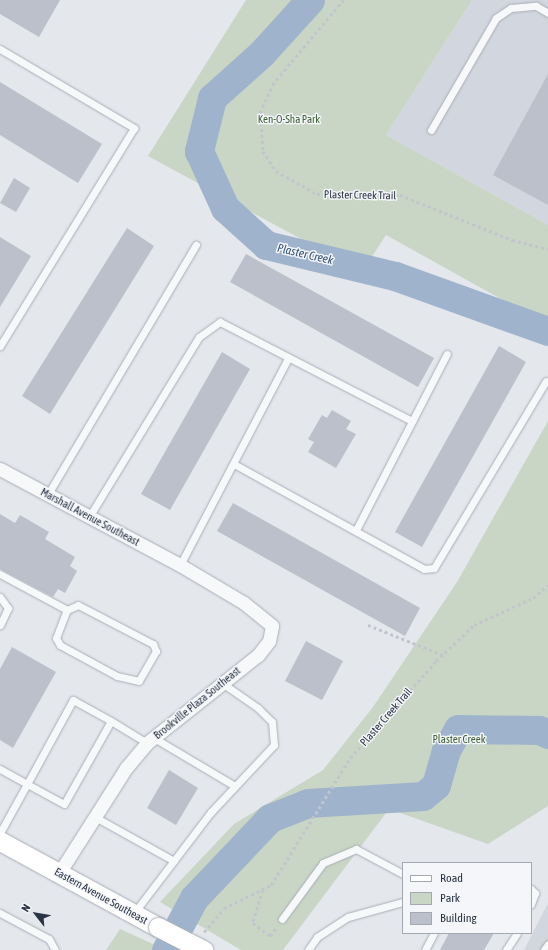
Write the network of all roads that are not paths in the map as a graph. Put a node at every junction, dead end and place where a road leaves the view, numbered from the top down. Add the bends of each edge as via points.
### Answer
1 (548, 13) edge
2 (0, 49) edge
3 (431, 130) dead end
4 (196, 245) dead end
5 (0, 346) edge
6 (447, 354) dead end
7 (288, 358) junction
8 (546, 381) dead end
9 (412, 421) junction
10 (234, 464) junction
11 (0, 469) edge
12 (48, 494) junction
13 (89, 516) junction
14 (356, 530) junction
15 (180, 565) junction
16 (0, 574) edge
17 (0, 597) edge
18 (67, 610) junction
19 (0, 625) edge
20 (222, 683) junction
21 (111, 721) junction
22 (151, 741) junction
23 (0, 769) edge
24 (27, 784) junction
25 (235, 786) junction
26 (95, 817) junction
27 (0, 833) edge
28 (0, 841) edge
29 (174, 861) junction
30 (60, 873) junction
31 (402, 873) edge
32 (532, 890) edge
33 (532, 901) edge
34 (402, 902) edge
35 (0, 914) edge
36 (134, 914) junction
37 (282, 919) road end
38 (433, 934) edge
39 (516, 934) edge
40 (202, 944) edge
41 (548, 944) edge
42 (55, 950) edge
43 (308, 950) edge
44 (425, 950) edge
45 (506, 950) edge
46 (544, 950) edge

1 - 3 lane via 536,6 511,8 496,18
2 - 5 lane via 134,128
4 - 12 lane
6 - 9 lane
7 - 9 lane
7 - 10 lane
7 - 13 lane via 220,322 209,327 200,337
8 - 14 lane via 434,568 424,570
9 - 14 lane
10 - 14 lane
10 - 15 lane
11 - 12 street, Marshall Avenue Southeast
12 - 13 street, Marshall Avenue Southeast
13 - 15 street, Marshall Avenue Southeast
15 - 20 street, Brookville Plaza Southeast via 244,603 272,626 269,641 258,655
16 - 18 lane
17 - 19 lane via 8,608
18 - 18 lane via 56,638 60,645 124,679 139,681 156,651 152,644 78,605
20 - 22 street, Brookville Plaza Southeast
20 - 25 lane via 258,708 272,722 274,745
21 - 22 lane
21 - 24 lane via 64,804
21 - 24 lane via 73,700
22 - 25 lane
22 - 26 street, Brookville Plaza Southeast via 126,768
23 - 24 lane
24 - 27 lane
25 - 29 lane
26 - 29 lane
26 - 30 street, Brookville Plaza Southeast
28 - 30 main road, Eastern Avenue Southeast
29 - 36 lane
30 - 36 main road, Eastern Avenue Southeast
31 - 37 lane via 356,849 323,863
32 - 33 lane via 535,893
34 - 43 lane via 348,917 318,937
35 - 42 lane via 49,939
36 - 40 main road, Eastern Avenue Southeast, bridge via 158,927
38 - 44 lane
39 - 45 lane
41 - 46 lane

